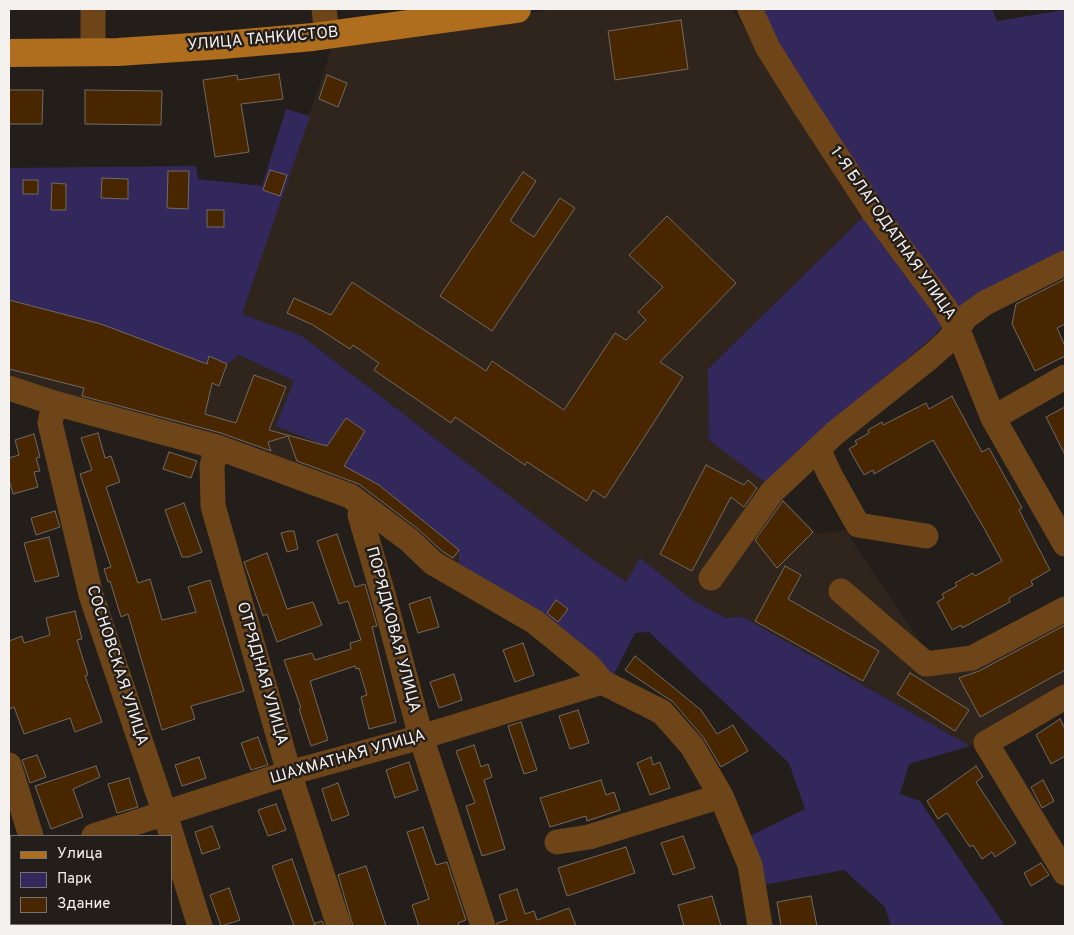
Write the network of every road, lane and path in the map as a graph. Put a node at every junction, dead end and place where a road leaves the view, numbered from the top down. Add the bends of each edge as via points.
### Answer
1 (93, 9) edge
2 (517, 9) edge
3 (750, 9) edge
4 (326, 22) edge
5 (93, 52) junction
6 (9, 53) edge
7 (1065, 263) edge
8 (957, 328) junction
9 (1065, 377) edge
10 (9, 388) edge
11 (54, 403) junction
12 (993, 418) junction
13 (217, 447) junction
14 (818, 449) junction
15 (362, 505) junction
16 (926, 536) dead end
17 (1065, 544) edge
18 (711, 578) dead end
19 (841, 591) dead end
20 (1065, 608) edge
21 (602, 682) junction
22 (1065, 696) edge
23 (421, 737) junction
24 (9, 765) edge
25 (289, 773) junction
26 (721, 796) junction
27 (165, 814) junction
28 (31, 835) edge
29 (97, 835) edge
30 (172, 835) edge
31 (172, 836) edge
32 (557, 842) dead end
33 (1065, 873) edge
34 (200, 926) edge
35 (338, 926) edge
36 (483, 926) edge
37 (760, 926) edge

1 - 5 street
2 - 4 main road, УЛИЦА ТАНКИСТОВ
3 - 8 street, 1-Я БЛАГОДАТНАЯ УЛИЦА via 768,48 803,104 873,211
4 - 5 main road, УЛИЦА ТАНКИСТОВ via 213,46
5 - 6 main road, УЛИЦА ТАНКИСТОВ
7 - 8 street via 985,302
8 - 12 street, 1-Я БЛАГОДАТНАЯ УЛИЦА
8 - 14 street via 929,358
9 - 12 street
10 - 11 street
11 - 13 street
11 - 27 street, СОСНОВСКАЯ УЛИЦА via 50,423 91,595
12 - 17 street, 1-Я БЛАГОДАТНАЯ УЛИЦА
13 - 15 street via 310,480 350,496
13 - 25 street, ОТРЯДНАЯ УЛИЦА via 212,466 213,506
14 - 16 street via 858,525
14 - 18 street via 772,492
15 - 21 street via 409,540 433,563 535,622 589,666
15 - 23 street, ПОРЯДКОВАЯ УЛИЦА via 360,515
19 - 20 street via 926,664 972,658
21 - 23 street, ШАХМАТНАЯ УЛИЦА
21 - 26 street via 662,712 692,746
22 - 33 street via 986,743
23 - 25 street, ШАХМАТНАЯ УЛИЦА
23 - 36 street, ПОРЯДКОВАЯ УЛИЦА
24 - 28 street
25 - 27 street, ШАХМАТНАЯ УЛИЦА
25 - 35 street, ОТРЯДНАЯ УЛИЦА
26 - 32 street via 589,837
26 - 37 street via 750,865
27 - 29 street, ШАХМАТНАЯ УЛИЦА
27 - 30 street, СОСНОВСКАЯ УЛИЦА
31 - 34 street, СОСНОВСКАЯ УЛИЦА

